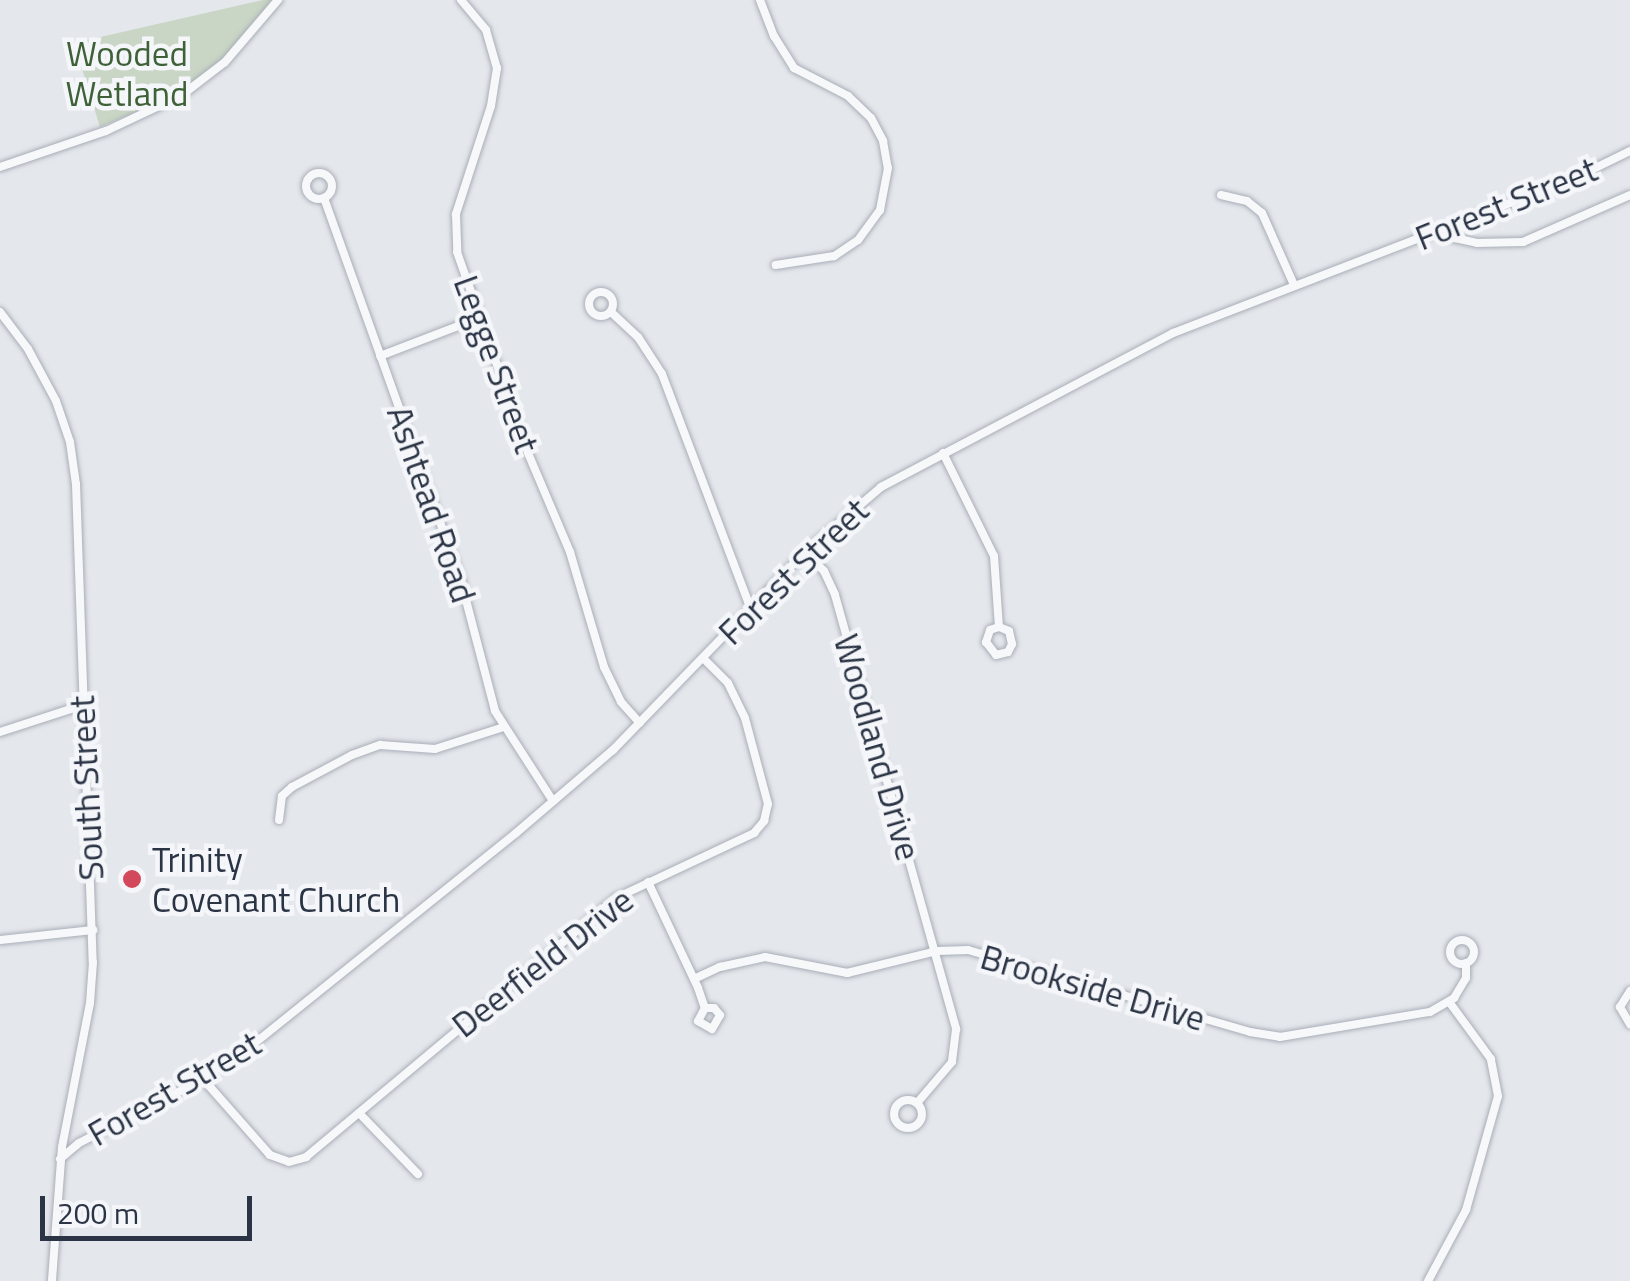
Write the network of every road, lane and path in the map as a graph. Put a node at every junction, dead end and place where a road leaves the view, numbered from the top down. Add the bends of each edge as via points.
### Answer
1 (278, 0) edge
2 (461, 0) edge
3 (760, 0) edge
4 (1630, 151) edge
5 (0, 166) edge
6 (1221, 195) dead end
7 (1630, 196) edge
8 (324, 198) dead end
9 (1432, 232) junction
10 (776, 264) dead end
11 (1294, 285) junction
12 (0, 312) edge
13 (611, 312) dead end
14 (480, 318) junction
15 (380, 356) junction
16 (943, 453) junction
17 (805, 552) junction
18 (751, 608) junction
19 (999, 626) dead end
20 (703, 658) junction
21 (82, 705) junction
22 (640, 722) junction
23 (502, 728) junction
24 (0, 732) edge
25 (554, 801) junction
26 (280, 820) dead end
27 (648, 882) junction
28 (92, 930) junction
29 (0, 940) edge
30 (936, 951) junction
31 (1466, 963) dead end
32 (694, 979) junction
33 (1630, 992) edge
34 (1450, 1003) junction
35 (705, 1008) dead end
36 (1630, 1024) edge
37 (204, 1078) junction
38 (917, 1103) dead end
39 (359, 1113) junction
40 (60, 1159) junction
41 (418, 1174) dead end
42 (52, 1281) edge
43 (1428, 1281) edge

1 - 5 street via 225,62 182,96
2 - 14 street, Legge Street via 486,30 497,62 494,95 454,228
3 - 10 street via 794,68 848,96 871,118 888,168 880,210 858,240 834,256
4 - 9 street, Forest Street
6 - 11 street via 1259,209
7 - 9 street via 1523,242 1477,243
8 - 15 street, Ashtead Road
9 - 11 street, Forest Street
11 - 16 street, Forest Street via 1164,338
12 - 21 street, South Street via 46,380 72,452
13 - 18 street via 658,367
14 - 15 street
14 - 22 street, Legge Street via 570,552 606,672
15 - 23 street, Ashtead Road via 461,582
16 - 17 street, Forest Street via 858,503
16 - 19 street via 994,556
17 - 18 street, Forest Street
17 - 30 street, Woodland Drive via 836,595
18 - 20 street, Forest Street
20 - 22 street, Forest Street
20 - 27 street, Deerfield Drive via 742,708 766,816 742,841
21 - 24 street
21 - 28 street, South Street
22 - 25 street, Forest Street
23 - 25 street, Ashtead Road
23 - 26 street via 434,749 380,745 352,754 282,796
25 - 37 street, Forest Street
27 - 32 street
27 - 39 street, Deerfield Drive via 610,902
28 - 29 street
28 - 40 street, South Street via 90,1003
30 - 32 street, Brookside Drive via 839,973 765,956
30 - 34 street, Brookside Drive via 974,950 1266,1036 1417,1016
30 - 38 street, Woodland Drive via 955,1048 938,1084
31 - 34 street via 1466,978
32 - 35 street
33 - 36 street via 1620,1010
34 - 43 street via 1489,1054 1498,1091 1469,1201
37 - 39 street, Deerfield Drive via 244,1130 284,1162 311,1154
37 - 40 street, Forest Street
39 - 41 street
40 - 42 street, South Street

